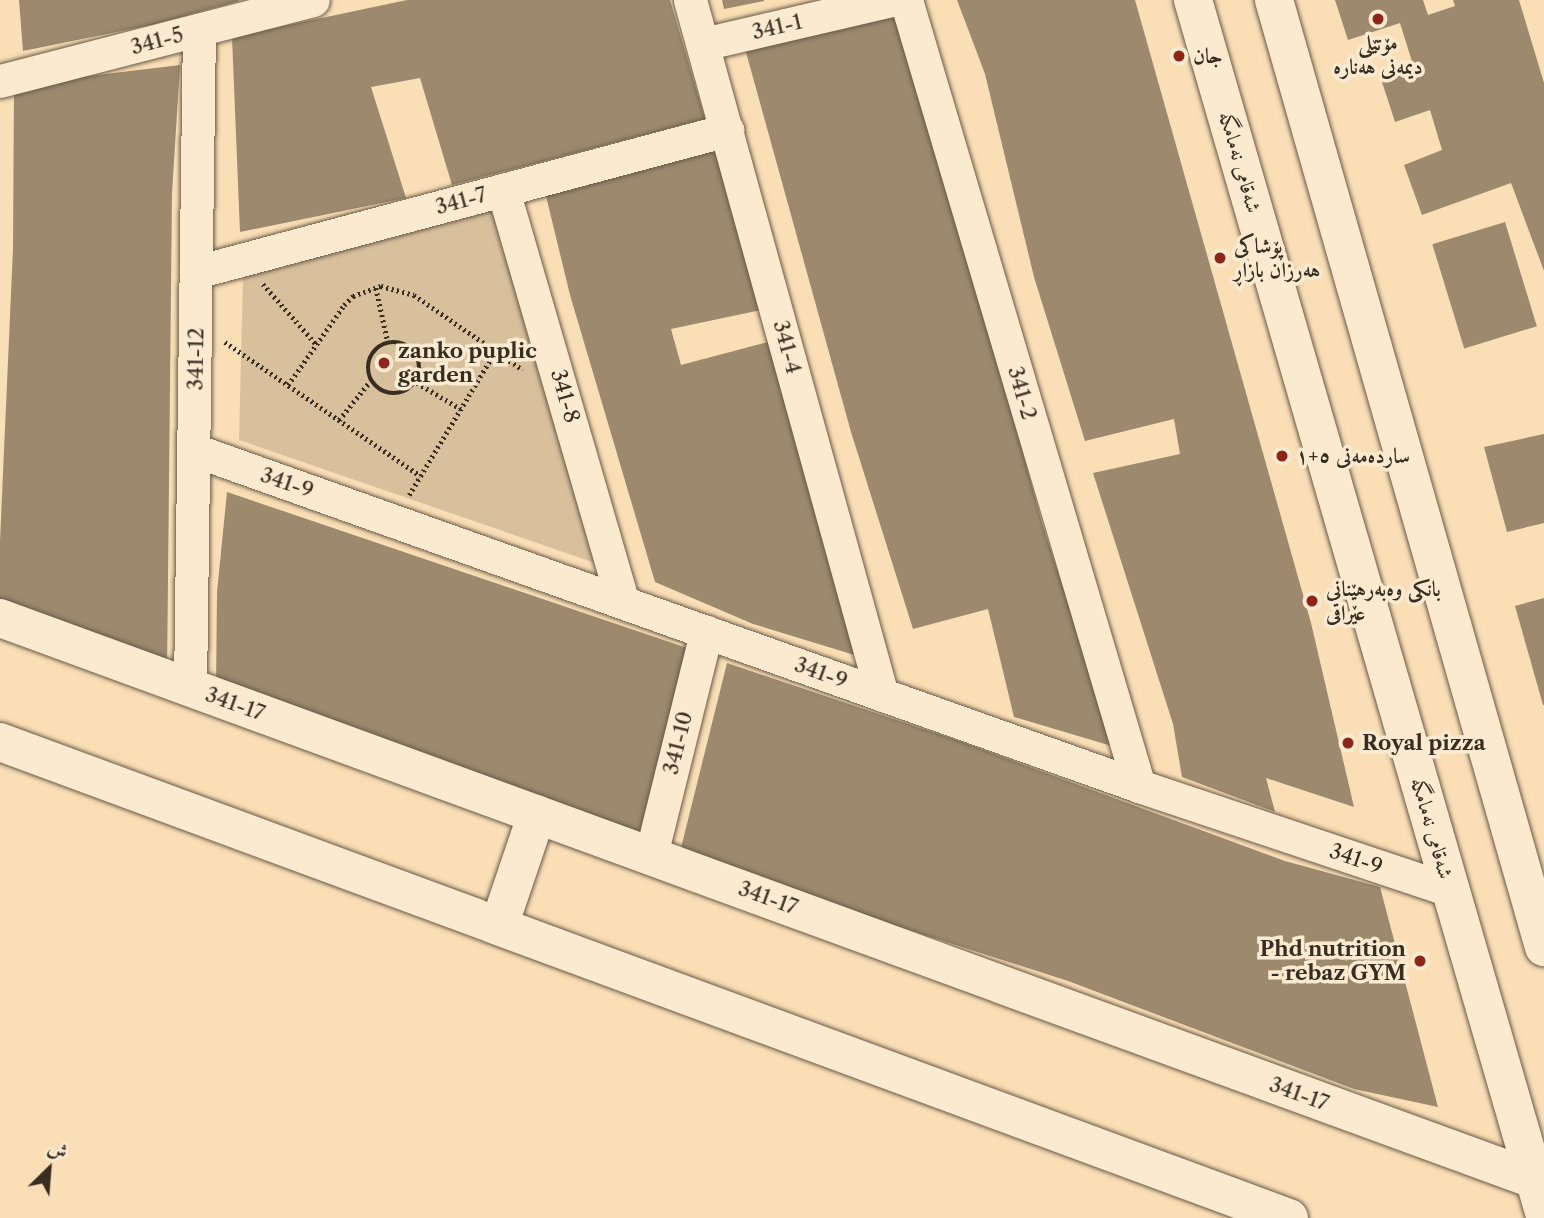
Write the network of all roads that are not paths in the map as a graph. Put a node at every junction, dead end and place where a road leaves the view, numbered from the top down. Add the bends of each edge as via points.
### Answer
1 (313, 0) edge
2 (690, 0) edge
3 (892, 0) edge
4 (906, 0) edge
5 (1193, 0) edge
6 (1274, 0) edge
7 (199, 30) junction
8 (703, 44) junction
9 (0, 82) edge
10 (727, 130) junction
11 (503, 190) junction
12 (196, 272) junction
13 (194, 450) junction
14 (623, 602) junction
15 (0, 618) edge
16 (706, 632) junction
17 (190, 688) junction
18 (883, 695) junction
19 (0, 742) edge
20 (1139, 786) junction
21 (537, 814) junction
22 (651, 855) junction
23 (1450, 890) junction
24 (499, 926) junction
25 (1543, 934) edge
26 (1541, 1192) edge
27 (1289, 1218) edge

1 - 7 street, 341-5
2 - 8 street, 341-4
3 - 8 street, 341-1
4 - 20 street, 341-2
5 - 23 street, شەقامی نەمامگە
6 - 25 street
7 - 9 street, 341-5
7 - 12 street, 341-12
8 - 10 street, 341-4
10 - 11 street, 341-7
10 - 18 street, 341-4
11 - 12 street, 341-7
11 - 14 street, 341-8
12 - 13 street, 341-12
13 - 14 street, 341-9
13 - 17 street, 341-12
14 - 16 street, 341-9
15 - 17 street, 341-17
16 - 18 street, 341-9
16 - 22 street, 341-10
17 - 21 street, 341-17
18 - 20 street, 341-9
19 - 24 street
20 - 23 street, 341-9
21 - 22 street, 341-17
21 - 24 street
22 - 26 street, 341-17
23 - 26 street, شەقامی نەمامگە
24 - 27 street

